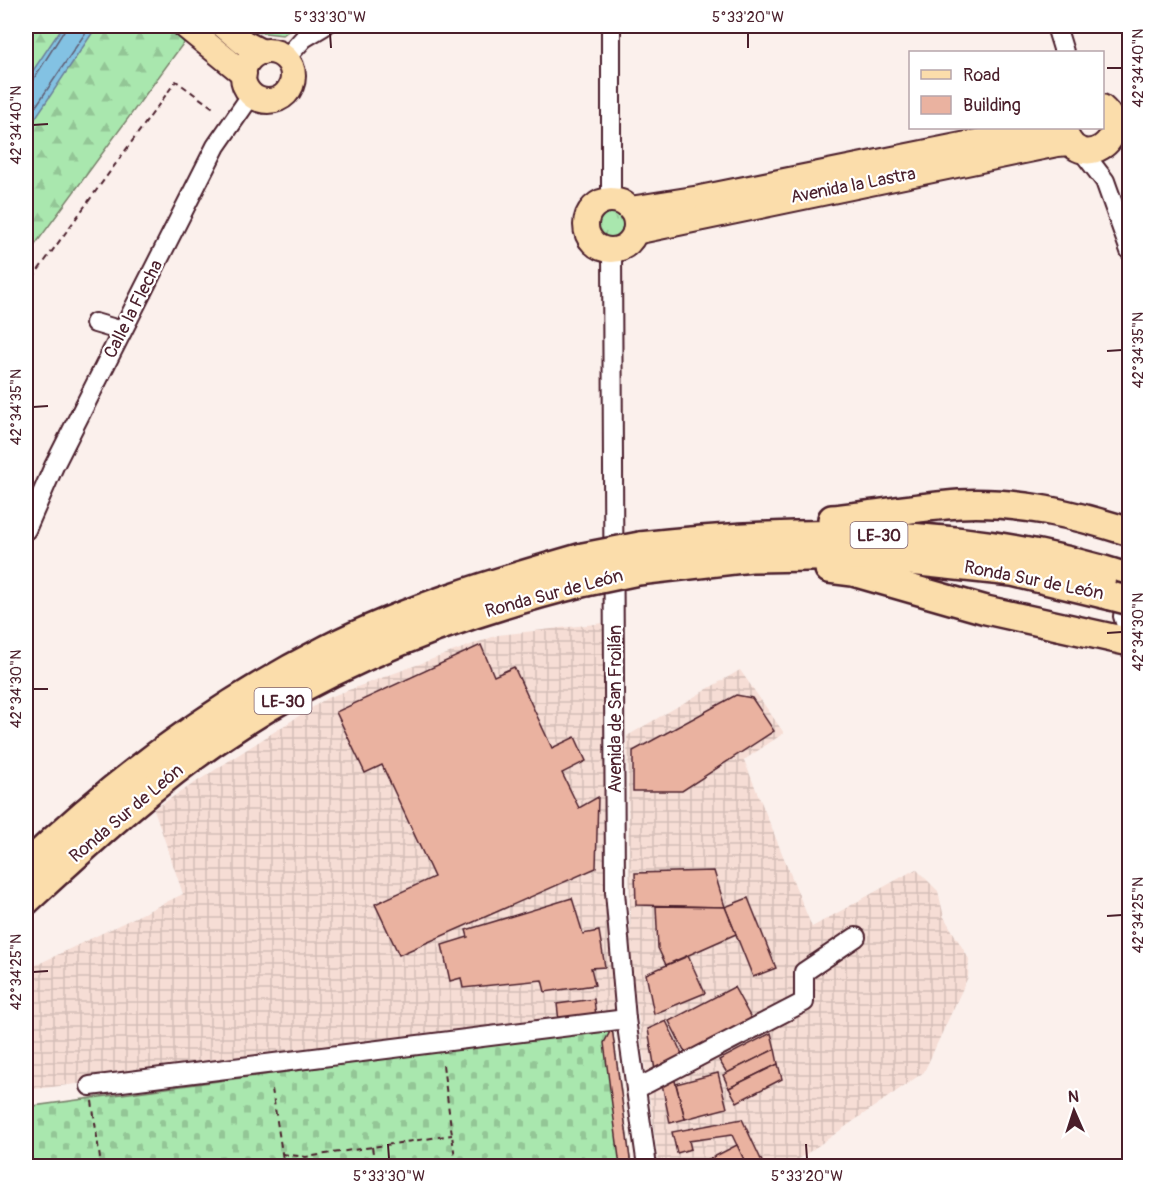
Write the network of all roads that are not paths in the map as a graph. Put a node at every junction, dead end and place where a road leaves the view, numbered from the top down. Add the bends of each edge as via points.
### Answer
1 (224, 26) edge
2 (324, 26) edge
3 (611, 26) edge
4 (1056, 26) edge
5 (190, 29) edge
6 (1064, 51) edge
7 (262, 52) junction
8 (286, 58) junction
9 (248, 84) junction
10 (1115, 123) edge
11 (1041, 129) edge
12 (1073, 140) edge
13 (1105, 181) junction
14 (626, 214) junction
15 (612, 250) junction
16 (1130, 252) edge
17 (95, 323) dead end
18 (122, 332) junction
19 (26, 530) edge
20 (1130, 532) edge
21 (680, 542) junction
22 (751, 558) junction
23 (639, 559) junction
24 (585, 569) junction
25 (1123, 587) edge
26 (1130, 637) edge
27 (1130, 642) edge
28 (26, 866) edge
29 (26, 901) edge
30 (856, 937) dead end
31 (626, 1019) junction
32 (90, 1086) road end
33 (636, 1089) junction
34 (647, 1167) edge

1 - 7 main road
2 - 8 street via 304,38
3 - 14 street
4 - 6 street
5 - 9 main road
7 - 8 main road via 275,52
7 - 9 main road via 249,60
8 - 9 main road via 293,72 288,90 271,100
9 - 18 street, Calle la Flecha
10 - 12 main road, Avenida la Lastra via 1095,151
10 - 13 street
11 - 14 main road, Avenida la Lastra
12 - 13 street
12 - 14 main road, Avenida la Lastra
13 - 16 street
14 - 15 main road via 630,241
14 - 15 main road via 595,206 586,222 596,246
15 - 31 street, Avenida de San Froilán via 615,892
17 - 18 street
18 - 19 street, Calle la Flecha
20 - 21 highway via 1053,511 960,504 743,526
21 - 23 highway, Ronda Sur de León / LE-30
21 - 25 highway, Ronda Sur de León / LE-30 via 807,533 942,540 1029,553
22 - 23 highway, Ronda Sur de León / LE-30
22 - 25 highway, Ronda Sur de León / LE-30 via 864,556
22 - 27 highway via 853,572 986,610
23 - 24 highway, Ronda Sur de León / LE-30, bridge
24 - 28 highway, Ronda Sur de León / LE-30 via 494,582 327,649 196,728 80,814
24 - 29 highway, Ronda Sur de León / LE-30 via 339,670 236,727 106,827
25 - 26 street via 1123,616
30 - 33 street via 804,972 804,1002
31 - 32 street
31 - 33 street, Avenida de San Froilán
33 - 34 street, Avenida de San Froilán

